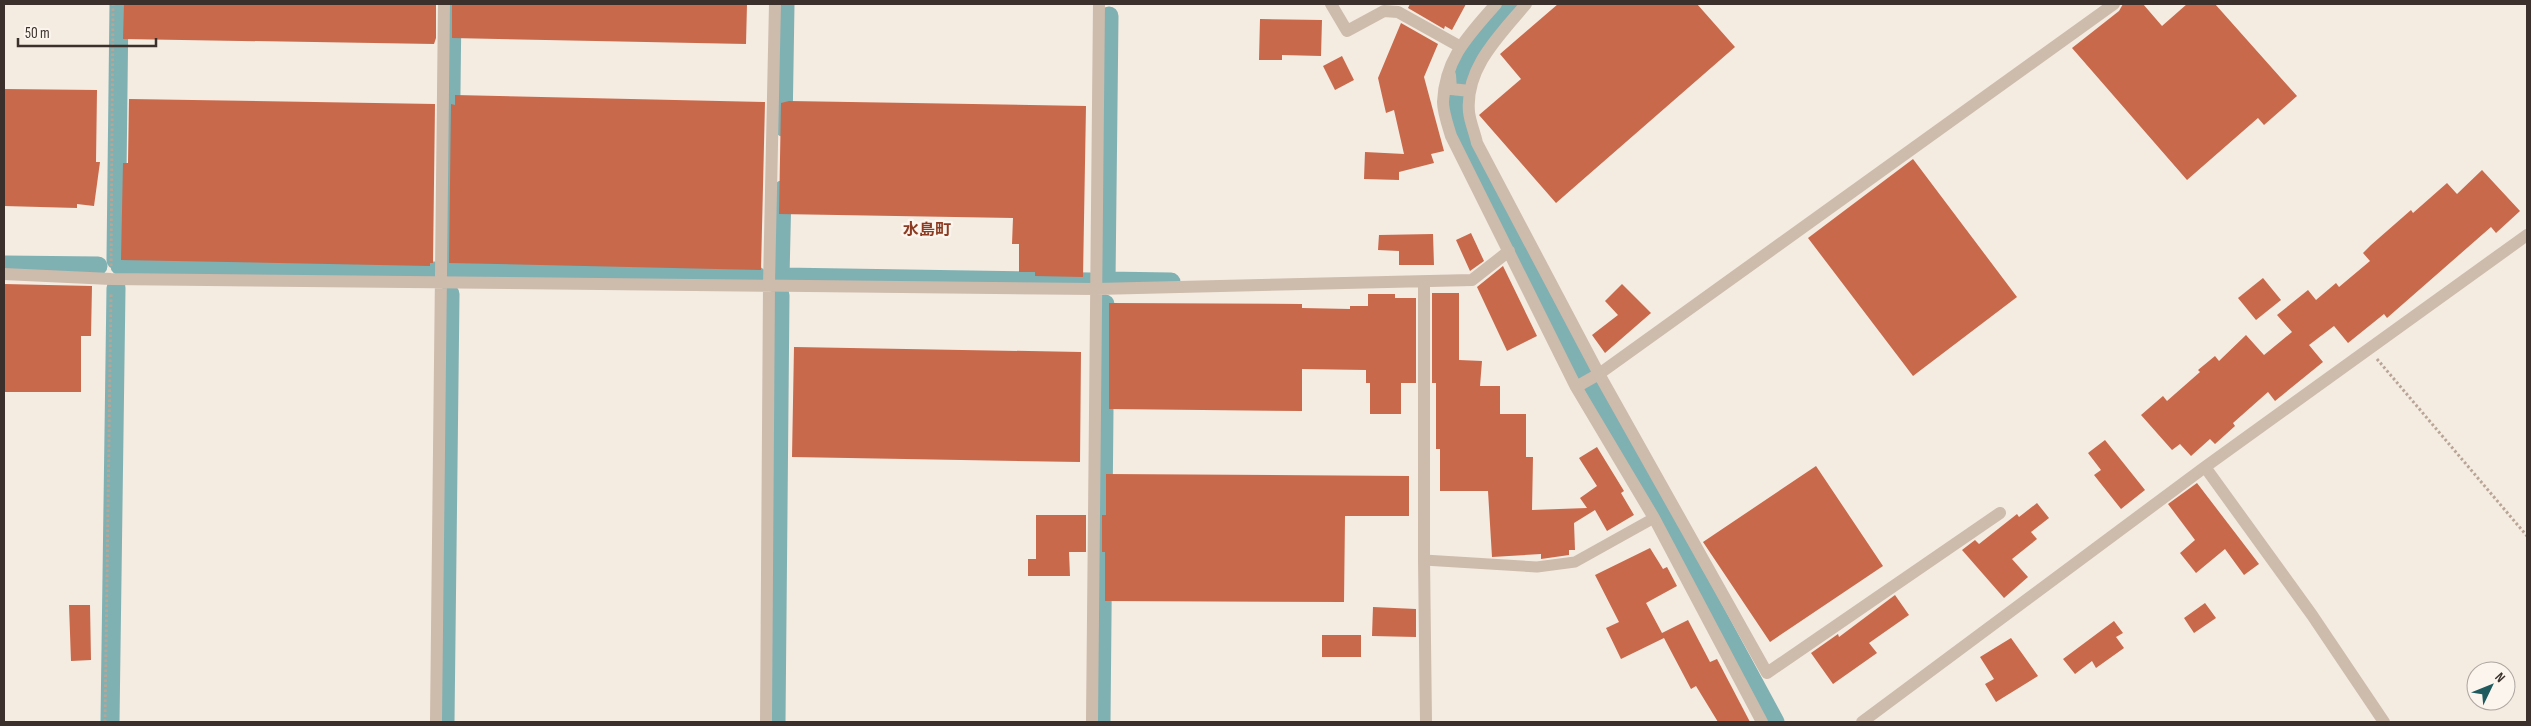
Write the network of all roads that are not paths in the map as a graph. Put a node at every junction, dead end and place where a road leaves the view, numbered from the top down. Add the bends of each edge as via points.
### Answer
1 (444, 4) edge
2 (775, 4) edge
3 (1099, 4) edge
4 (1331, 4) edge
5 (1496, 4) edge
6 (1526, 4) edge
7 (2114, 4) edge
8 (1460, 46) junction
9 (1450, 68) junction
10 (1467, 91) junction
11 (2527, 235) edge
12 (1509, 251) junction
13 (4, 274) edge
14 (440, 282) junction
15 (1424, 282) junction
16 (769, 285) junction
17 (1096, 289) junction
18 (1599, 374) junction
19 (1576, 387) junction
20 (2205, 467) junction
21 (2000, 513) dead end
22 (1654, 518) junction
23 (1424, 560) junction
24 (436, 722) edge
25 (766, 722) edge
26 (1092, 722) edge
27 (1426, 722) edge
28 (1762, 722) edge
29 (1862, 722) edge
30 (2384, 722) edge

1 - 14 street
2 - 16 street
3 - 17 street
4 - 8 street via 1347,31 1384,11 1398,12
5 - 8 street
6 - 10 street via 1482,58
7 - 18 street
8 - 9 street
9 - 10 street via 1451,89
9 - 12 street via 1443,104 1451,136
10 - 18 street via 1477,143
11 - 20 street
12 - 15 street via 1472,280
12 - 19 street
13 - 14 street via 111,279
14 - 16 street
14 - 24 street
15 - 17 street
15 - 23 street
16 - 17 street
16 - 25 street
17 - 26 street
18 - 19 street
18 - 21 street via 1767,673
19 - 22 street
20 - 29 street
20 - 30 street via 2312,615
22 - 23 lane via 1575,562 1537,568
22 - 28 street
23 - 27 street

